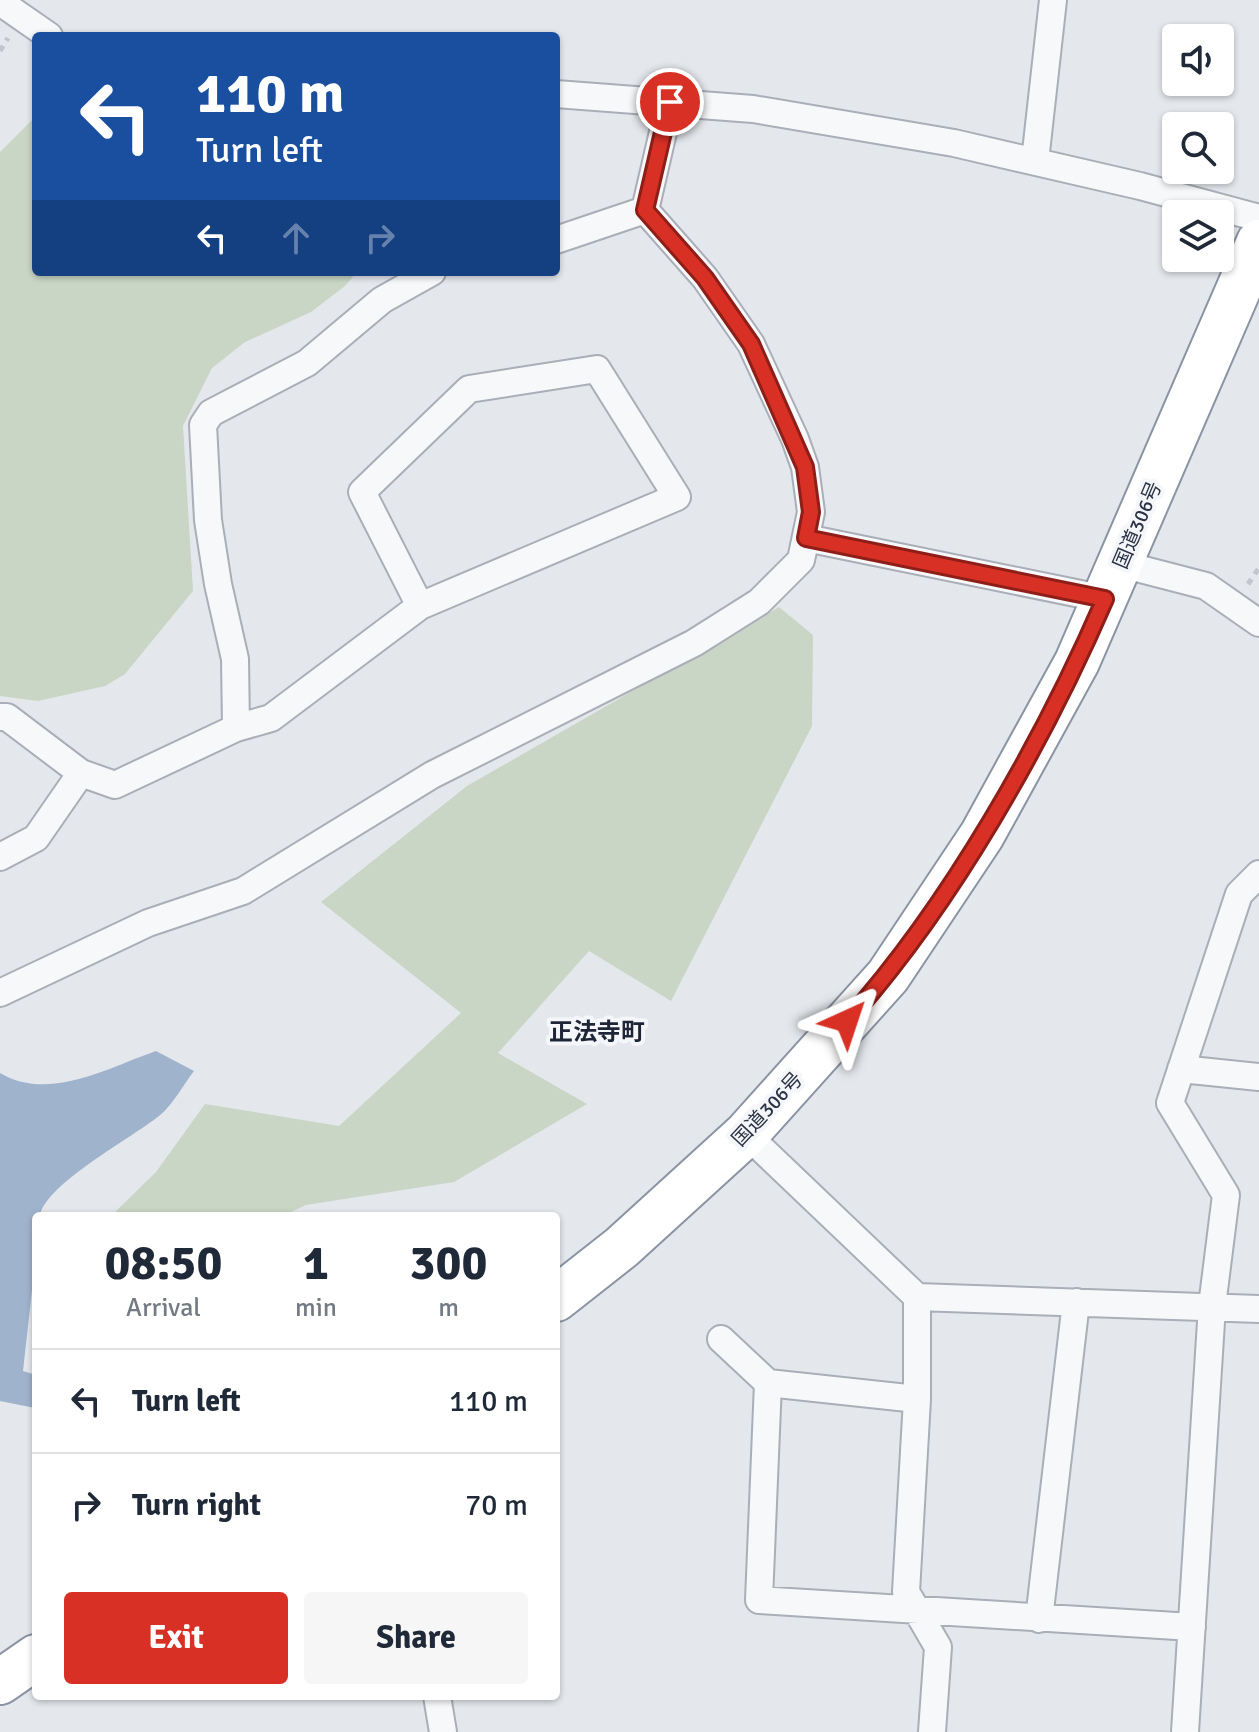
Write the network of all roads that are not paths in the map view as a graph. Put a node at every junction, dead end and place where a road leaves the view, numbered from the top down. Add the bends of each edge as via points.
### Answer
1 (1053, 0) edge
2 (0, 2) edge
3 (43, 32) edge
4 (560, 94) edge
5 (670, 102) junction
6 (1035, 161) junction
7 (645, 210) junction
8 (1259, 218) edge
9 (560, 239) edge
10 (1259, 242) edge
11 (425, 276) edge
12 (806, 538) junction
13 (1113, 582) junction
14 (420, 606) junction
15 (1259, 623) edge
16 (0, 717) edge
17 (236, 728) junction
18 (81, 773) junction
19 (0, 857) edge
20 (1259, 874) edge
21 (0, 993) edge
22 (1181, 1069) junction
23 (1259, 1077) edge
24 (746, 1134) junction
25 (560, 1296) edge
26 (917, 1297) junction
27 (1076, 1302) junction
28 (1212, 1306) junction
29 (1259, 1309) edge
30 (721, 1339) dead end
31 (768, 1383) junction
32 (917, 1399) junction
33 (919, 1612) junction
34 (1039, 1619) junction
35 (1192, 1627) junction
36 (32, 1660) edge
37 (0, 1682) edge
38 (438, 1700) edge
39 (443, 1732) edge
40 (932, 1732) edge
41 (1185, 1732) edge

1 - 6 street
2 - 3 street
4 - 5 street
5 - 6 street via 753,109
5 - 7 street
6 - 8 street
7 - 9 street
7 - 12 street via 705,278 751,344 805,467 811,512
10 - 13 highway, 国道306号
11 - 17 street via 382,300 307,363 211,413 203,425 208,520 235,659
12 - 13 street
12 - 21 street via 801,560 759,602 694,643 432,775 243,891 148,923
13 - 15 street via 1206,586
13 - 24 highway, 国道306号 via 1077,662 982,835 888,976
14 - 14 street via 362,492 469,389 597,369 677,497
14 - 17 street via 271,718
16 - 18 street
17 - 18 street via 115,785
18 - 19 street via 36,838
20 - 22 street via 1239,894
22 - 23 street
22 - 28 street via 1170,1103 1226,1195
24 - 25 highway, 国道306号
24 - 26 street
26 - 27 street
26 - 32 street
27 - 28 street
27 - 34 street
28 - 29 street
28 - 35 street
30 - 31 street
31 - 32 street
31 - 33 street via 759,1600
32 - 33 street via 906,1592
33 - 34 street
33 - 40 street via 938,1647
34 - 35 street
35 - 41 street
36 - 37 highway
38 - 39 street

